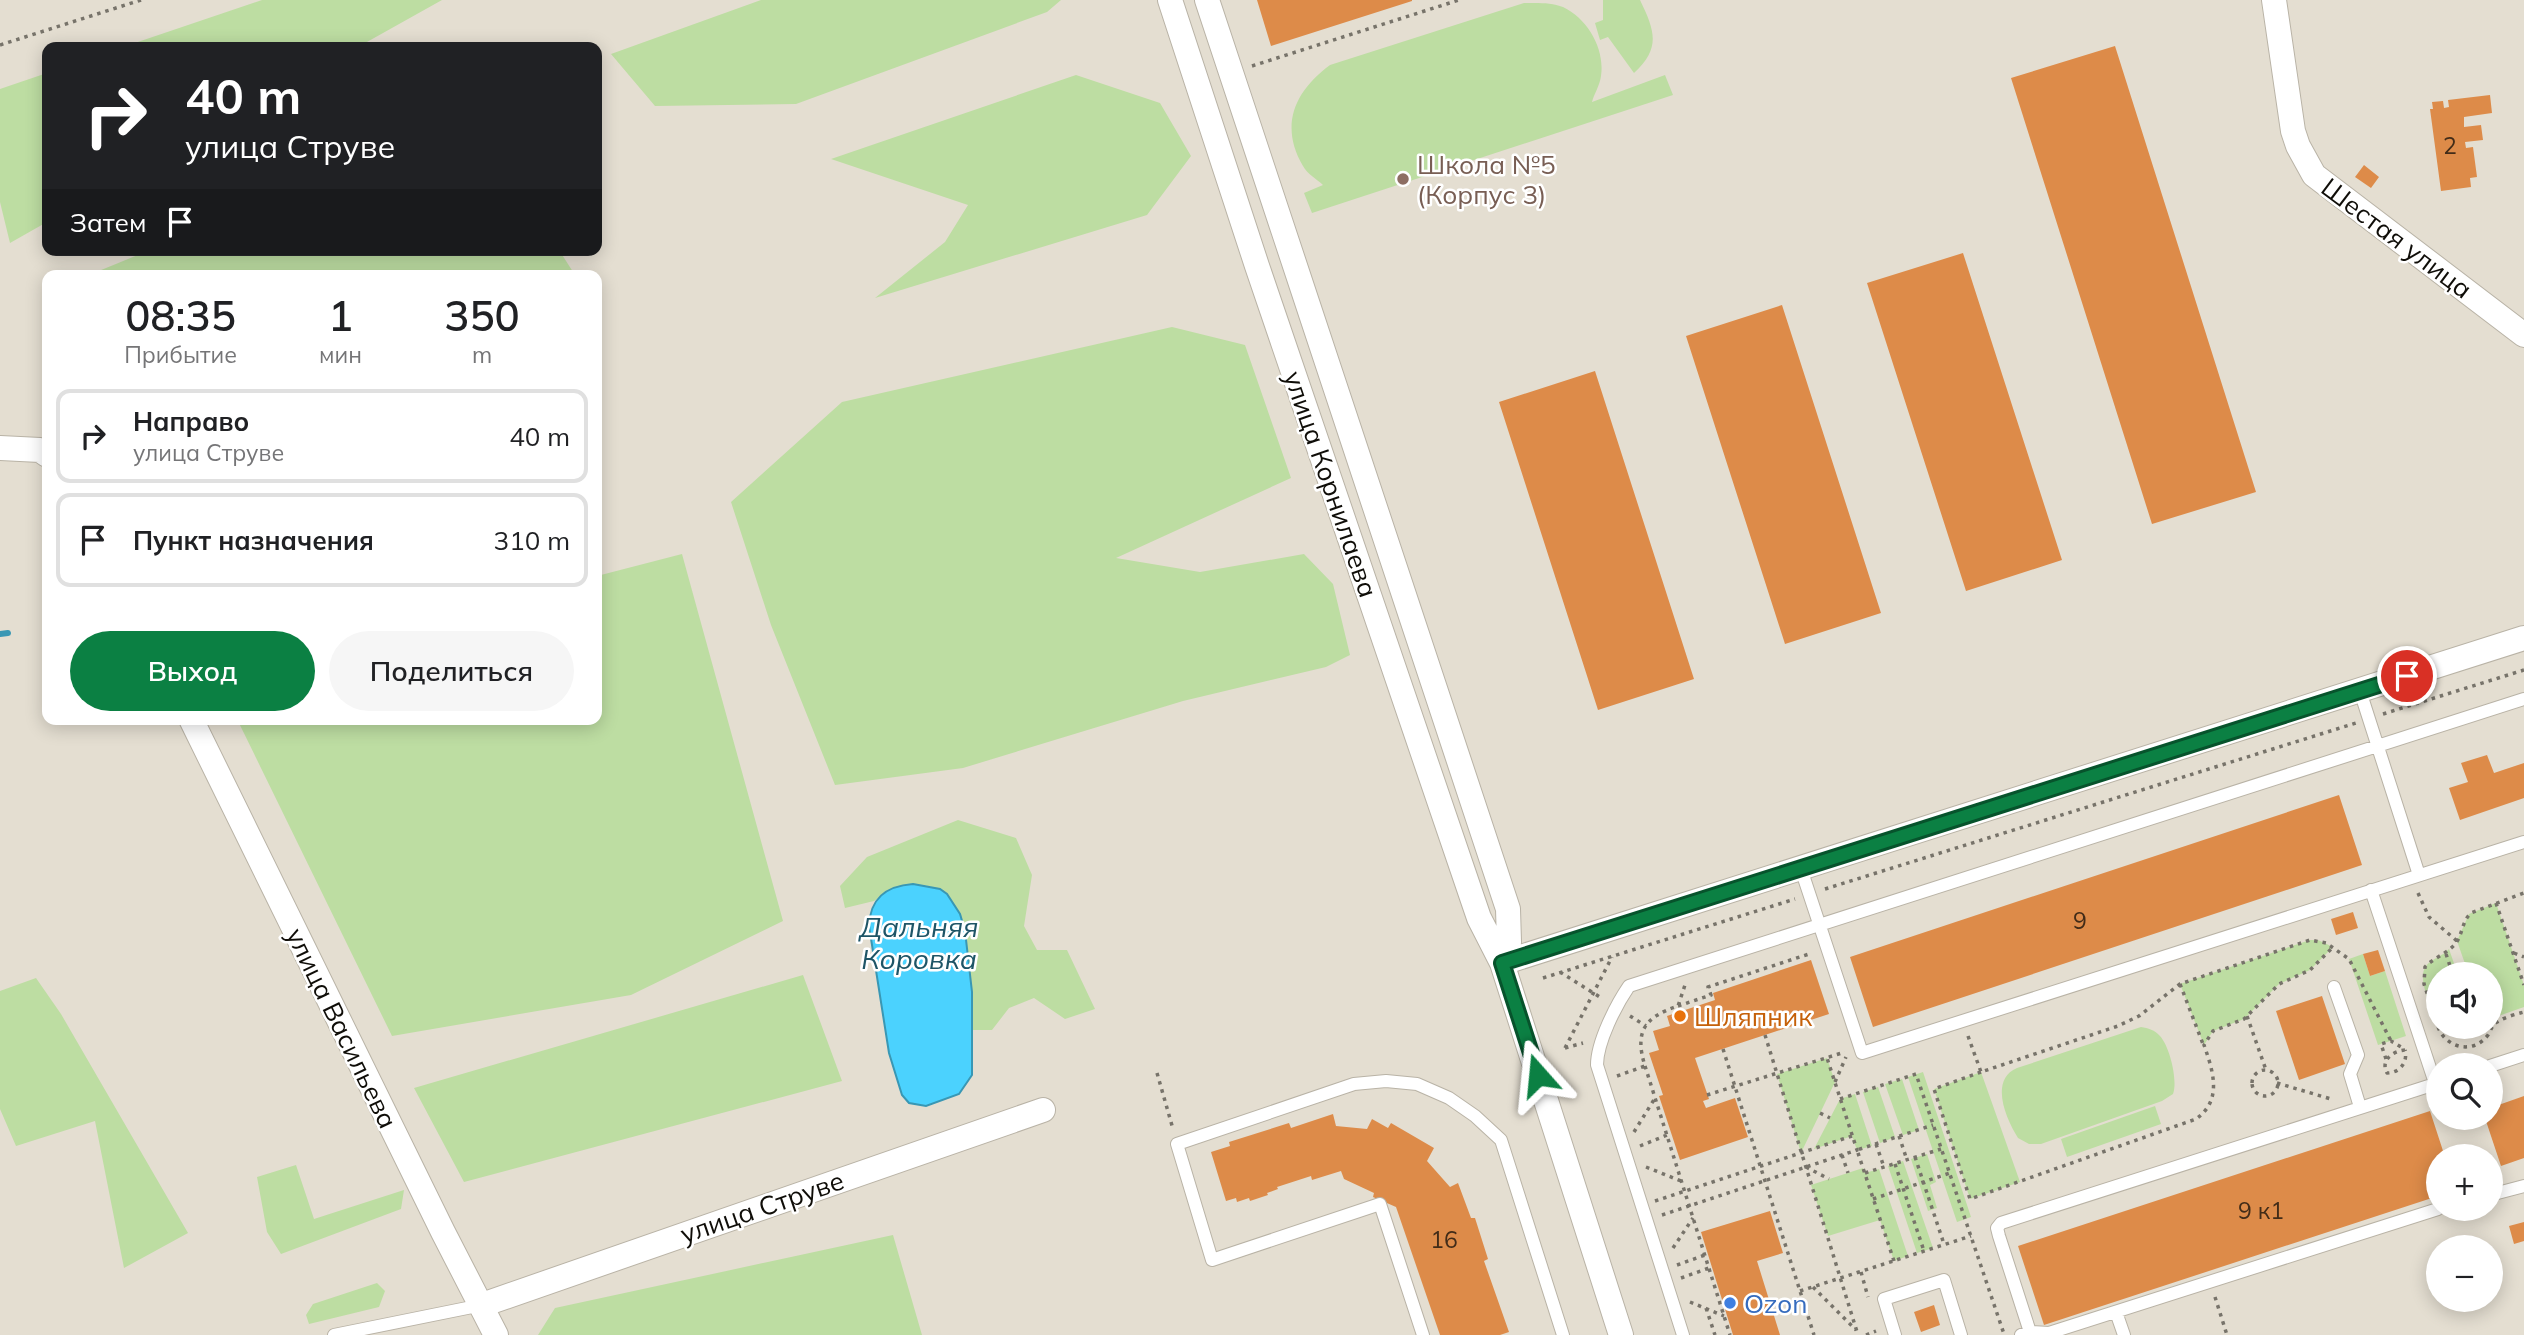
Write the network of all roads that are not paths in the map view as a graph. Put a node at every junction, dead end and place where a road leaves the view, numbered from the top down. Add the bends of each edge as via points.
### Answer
1 (1170, 0) edge
2 (1207, 0) edge
3 (2274, 0) edge
4 (2524, 335) edge
5 (0, 447) edge
6 (42, 451) edge
7 (2524, 639) edge
8 (2360, 691) junction
9 (2524, 699) edge
10 (194, 725) edge
11 (2378, 746) junction
12 (2524, 842) edge
13 (1801, 869) junction
14 (2416, 876) junction
15 (2371, 890) junction
16 (1819, 924) junction
17 (1502, 963) junction
18 (2334, 987) dead end
19 (2426, 1054) edge
20 (2524, 1055) edge
21 (2503, 1062) edge
22 (2426, 1086) edge
23 (2360, 1107) junction
24 (1043, 1110) dead end
25 (2524, 1186) edge
26 (2503, 1192) edge
27 (2426, 1213) edge
28 (482, 1305) junction
29 (2116, 1311) junction
30 (2025, 1334) edge
31 (334, 1335) edge
32 (496, 1335) edge
33 (1423, 1335) edge
34 (1563, 1335) edge
35 (1621, 1335) edge
36 (1683, 1335) edge
37 (1895, 1335) edge
38 (1961, 1335) edge
39 (2124, 1335) edge

1 - 17 street, улица Корнилаева via 1479,918
2 - 17 street, улица Корнилаева via 1508,909 1509,942
3 - 4 street, Шестая улица via 2294,131 2314,175
5 - 6 street
7 - 8 street
8 - 11 lane
8 - 13 street
9 - 11 lane
10 - 28 street, улица Васильева
11 - 14 lane
11 - 16 lane
12 - 14 lane
13 - 16 lane
13 - 17 street
14 - 15 lane
15 - 16 lane via 1862,1054
15 - 19 lane
16 - 36 lane via 1629,986 1597,1052 1597,1065
17 - 35 street, улица Корнилаева
18 - 23 lane via 2358,1055 2350,1074
20 - 21 lane
22 - 23 lane
23 - 30 lane via 2001,1223 1997,1228
24 - 28 street, улица Струве
25 - 26 lane
27 - 29 lane
28 - 31 lane
28 - 32 street, улица Васильева
29 - 30 lane via 2049,1333
29 - 39 lane
33 - 34 lane via 1380,1204 1212,1260 1177,1144 1354,1084 1417,1084 1449,1098 1501,1140
37 - 38 lane via 1884,1299 1944,1280

